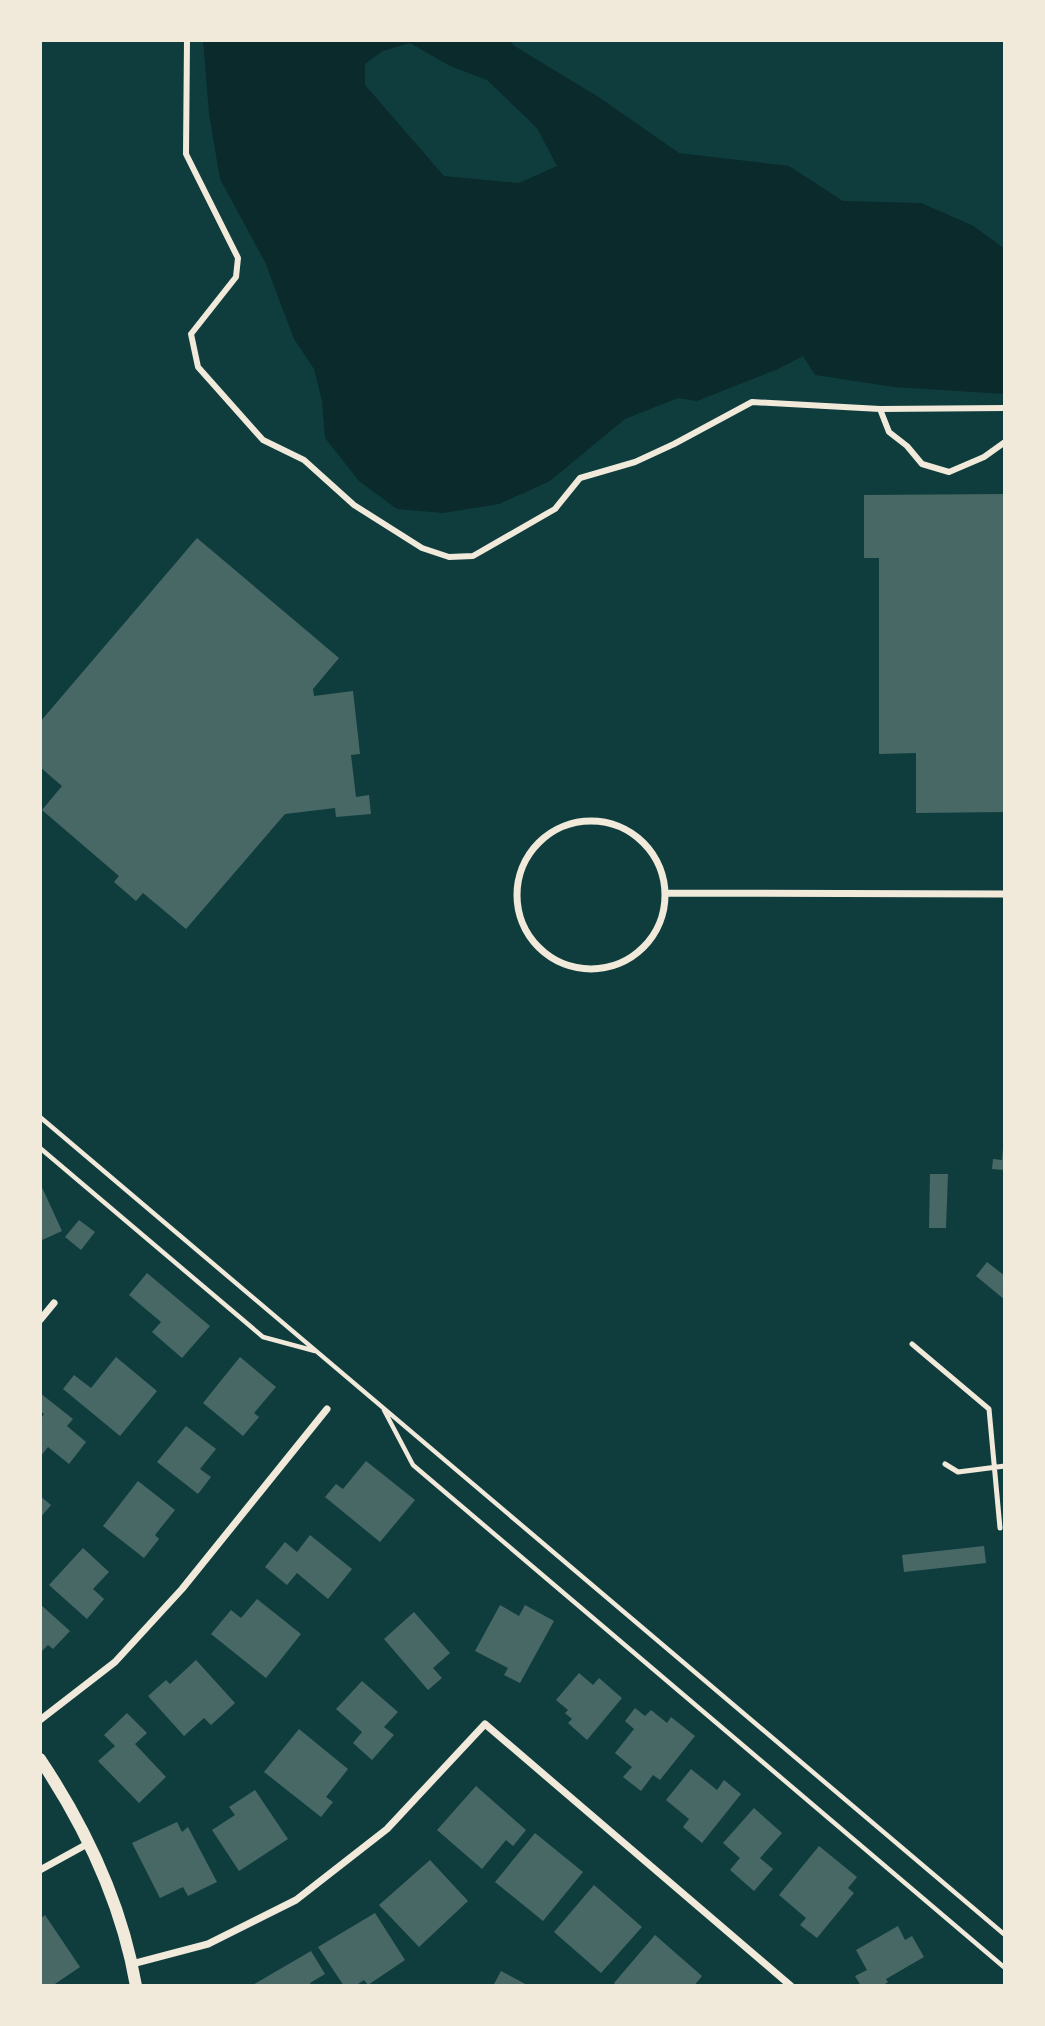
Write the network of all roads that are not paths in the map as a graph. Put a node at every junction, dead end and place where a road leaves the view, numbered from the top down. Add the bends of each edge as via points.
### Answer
1 (187, 40) edge
2 (1005, 408) edge
3 (880, 409) junction
4 (1005, 442) edge
5 (665, 893) junction
6 (1005, 894) edge
7 (54, 1303) dead end
8 (40, 1320) edge
9 (912, 1344) dead end
10 (327, 1409) dead end
11 (945, 1464) dead end
12 (1005, 1466) edge
13 (995, 1468) junction
14 (1000, 1528) dead end
15 (40, 1720) edge
16 (40, 1759) edge
17 (89, 1843) junction
18 (40, 1870) edge
19 (132, 1964) junction
20 (136, 1986) edge
21 (791, 1986) edge

1 - 3 street via 186,154 238,258 236,277 191,334 198,367 263,440 304,460 354,505 422,548 449,557 473,556 555,509 580,478 635,462 752,402
2 - 3 street
3 - 4 street via 889,432 922,464 949,472
5 - 5 street via 660,868 648,847 629,831 606,822 582,821 558,828 538,843 524,863 517,887 519,912 528,934 543,952 564,964 588,969 612,966 633,955 650,938
5 - 6 street
7 - 8 street
9 - 13 lane via 989,1409
10 - 15 street via 182,1589 115,1661
11 - 13 lane via 958,1472
12 - 13 lane
13 - 14 lane
16 - 17 street
17 - 18 street
17 - 19 street
19 - 20 street
19 - 21 street via 208,1944 296,1900 387,1829 485,1724

